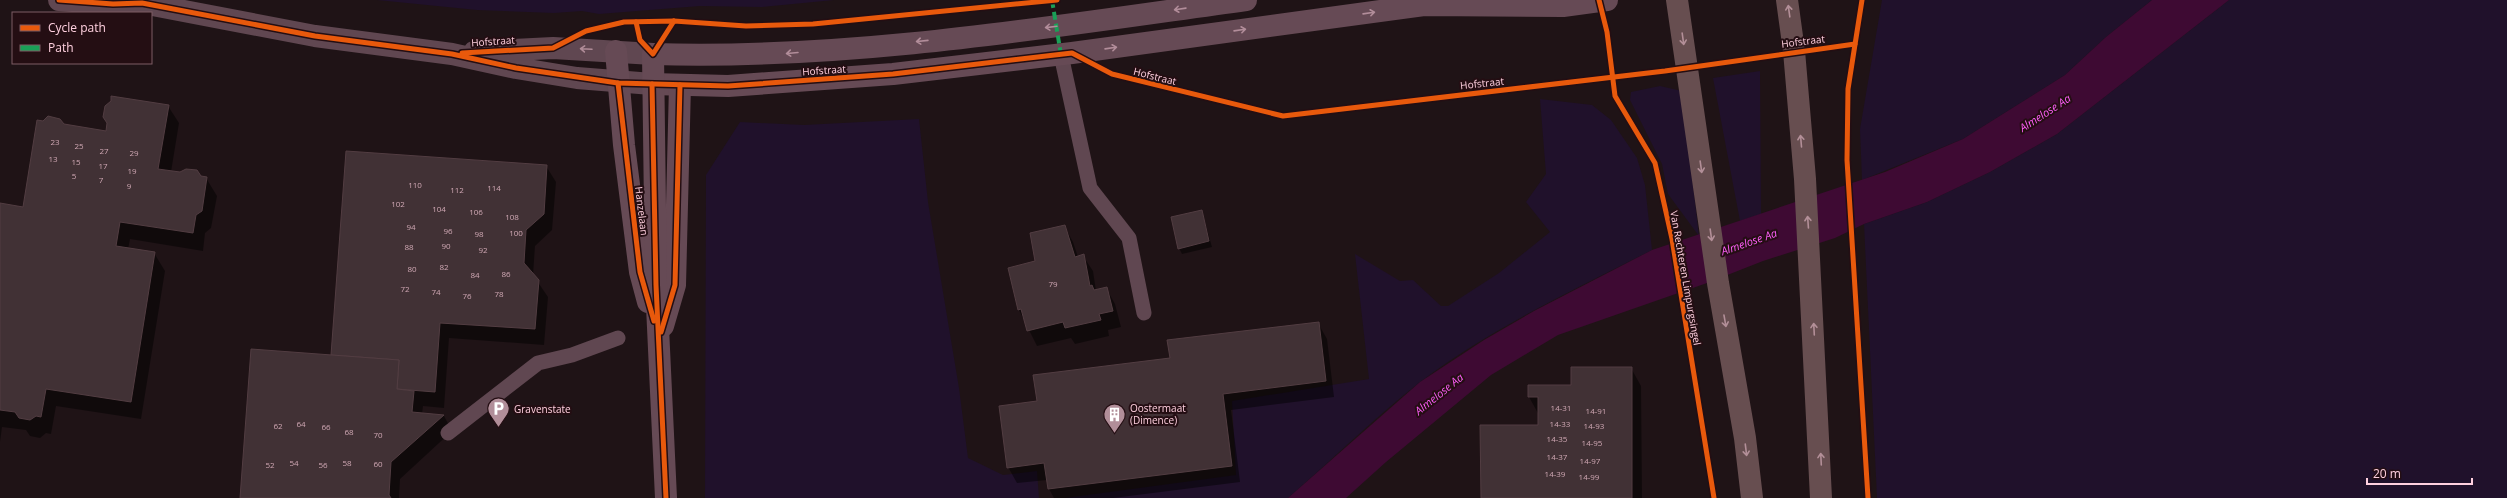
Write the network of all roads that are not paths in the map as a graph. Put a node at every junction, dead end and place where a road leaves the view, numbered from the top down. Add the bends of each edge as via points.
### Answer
1 (59, 0) edge
2 (1246, 0) edge
3 (1607, 0) edge
4 (1677, 0) edge
5 (1787, 0) edge
6 (139, 2) edge
7 (616, 52) junction
8 (452, 54) junction
9 (653, 54) junction
10 (1061, 55) junction
11 (618, 83) junction
12 (652, 84) junction
13 (680, 85) junction
14 (1144, 313) dead end
15 (618, 338) dead end
16 (659, 340) junction
17 (448, 433) dead end
18 (666, 498) edge
19 (1752, 498) edge
20 (1821, 498) edge

1 - 6 street, Hofstraat via 113,4
2 -> 9 street, Hofstraat via 902,44 770,54
10 -> 3 street, Hofstraat via 1424,5 1563,6
4 -> 19 main road via 1718,283 1745,438
20 -> 5 main road via 1805,180
6 - 8 street, Hofstraat via 315,36
7 -> 8 street, Hofstraat via 553,48
7 - 9 street, Hofstraat
7 - 11 street, Hanzelaan
8 - 11 street, Hofstraat via 516,68
9 - 12 street, Hanzelaan
10 - 13 street, Hofstraat via 893,74 728,86
10 - 14 lane via 1090,188 1129,238
11 - 12 street, Hofstraat
11 - 16 street, Hanzelaan via 640,272
12 - 13 street, Hofstraat
12 - 16 street, Hanzelaan
13 - 16 street, Hanzelaan via 675,285
15 - 17 lane via 572,355 538,363
16 - 18 street, Hanzelaan

